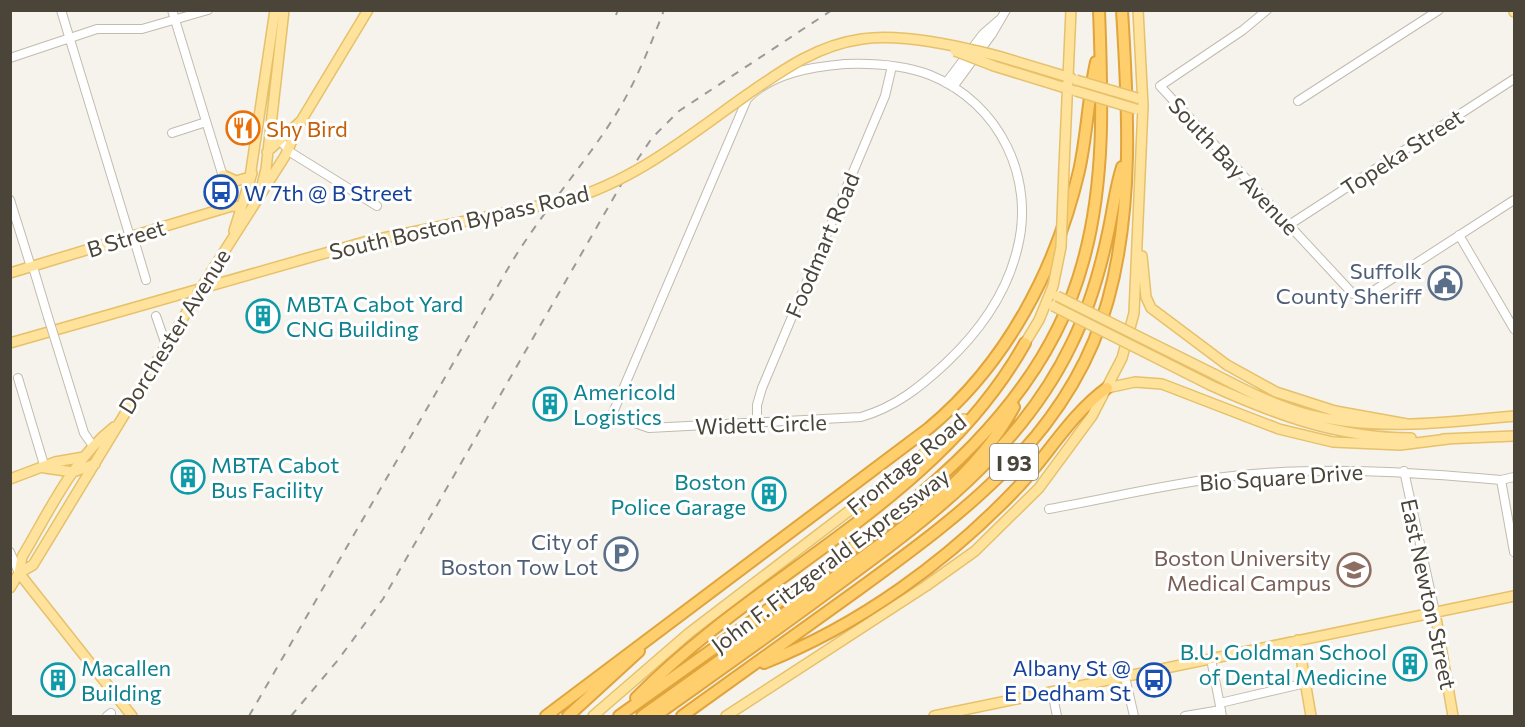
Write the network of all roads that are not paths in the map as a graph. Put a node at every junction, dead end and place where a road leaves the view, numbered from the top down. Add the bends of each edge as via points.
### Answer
1 (61, 10) edge
2 (172, 10) edge
3 (208, 10) edge
4 (275, 10) edge
5 (284, 10) edge
6 (368, 10) edge
7 (1006, 10) edge
8 (1071, 10) edge
9 (1099, 10) edge
10 (1122, 10) edge
11 (1138, 10) edge
12 (1267, 10) edge
13 (1439, 10) edge
14 (175, 21) junction
15 (69, 38) junction
16 (1100, 41) junction
17 (948, 47) junction
18 (10, 58) edge
19 (892, 66) junction
20 (1072, 79) junction
21 (1515, 79) edge
22 (950, 85) junction
23 (1071, 90) junction
24 (1298, 101) dead end
25 (1140, 105) junction
26 (206, 122) junction
27 (301, 122) junction
28 (172, 133) dead end
29 (279, 140) junction
30 (288, 150) junction
31 (267, 152) junction
32 (1127, 152) junction
33 (223, 175) junction
34 (250, 177) junction
35 (10, 200) edge
36 (1515, 200) edge
37 (237, 206) junction
38 (377, 206) dead end
39 (249, 215) junction
40 (1138, 219) junction
41 (1289, 225) junction
42 (1459, 235) junction
43 (132, 237) junction
44 (232, 237) junction
45 (32, 267) junction
46 (10, 273) edge
47 (146, 280) dead end
48 (1052, 297) junction
49 (156, 316) dead end
50 (1515, 329) edge
51 (10, 343) edge
52 (1025, 343) junction
53 (166, 345) junction
54 (1031, 375) junction
55 (18, 378) dead end
56 (1107, 388) junction
57 (1515, 416) edge
58 (757, 424) junction
59 (1407, 424) junction
60 (116, 425) junction
61 (1515, 436) edge
62 (1448, 439) junction
63 (93, 446) junction
64 (84, 457) junction
65 (95, 464) junction
66 (45, 468) junction
67 (1404, 471) junction
68 (73, 472) junction
69 (1515, 477) edge
70 (10, 479) edge
71 (1501, 480) junction
72 (1049, 509) dead end
73 (10, 552) edge
74 (1515, 552) edge
75 (19, 573) junction
76 (10, 588) edge
77 (1515, 596) edge
78 (1435, 612) junction
79 (650, 637) junction
80 (1298, 640) junction
81 (1211, 658) junction
82 (747, 670) junction
83 (1125, 676) junction
84 (657, 683) junction
85 (1306, 683) junction
86 (1052, 692) junction
87 (671, 700) junction
88 (1221, 710) edge
89 (736, 712) edge
90 (976, 712) edge
91 (132, 717) edge
92 (546, 717) edge
93 (568, 717) edge
94 (593, 717) edge
95 (619, 717) edge
96 (642, 717) edge
97 (655, 717) edge
98 (682, 717) edge
99 (726, 717) edge
100 (933, 717) edge
101 (1057, 717) edge
102 (1134, 717) edge
103 (1185, 717) edge
104 (1311, 717) edge
105 (1453, 717) edge

1 - 15 street
2 - 14 street
3 - 14 street
4 - 34 main road
5 - 31 main road
6 - 27 main road, Dorchester Avenue
7 - 22 street via 983,34
8 - 20 main road, Frontage Road
9 - 16 highway, I 93
10 - 32 highway, I 93
11 - 25 main road
12 - 41 street, South Bay Avenue via 1160,86
13 - 24 street
14 - 15 street via 134,30 102,28
14 - 26 street
15 - 18 street
15 - 43 street
16 - 54 highway, John F. Fitzgerald Expressway / I 93 via 1100,153 1091,229 1069,305
16 - 79 highway via 1076,182 1031,299 999,353 934,423
17 - 20 main road, South Boston Bypass Road, bridge via 998,56
17 - 23 main road, South Boston Bypass Road, bridge
17 - 51 main road, South Boston Bypass Road, bridge via 886,37 831,46 785,69 609,185 567,200 364,242
19 - 22 street, Widett Circle via 922,72
19 - 58 street, Foodmart Road via 885,96 762,388
19 - 58 street, Widett Circle via 854,63 811,68 775,79 747,99 612,415 645,428
20 - 23 main road, Frontage Road
20 - 25 main road, South Boston Bypass Road, bridge
21 - 41 street, Topeka Street
22 - 58 street, Widett Circle via 974,102 994,124 1009,149 1020,180 1019,244 996,300 961,348 892,406 854,419
23 - 25 main road, South Boston Bypass Road, bridge
23 - 48 main road, Frontage Road, bridge via 1061,247
25 - 40 main road
26 - 28 street
26 - 33 street
27 - 29 main road, Dorchester Avenue
27 - 30 main road, Dorchester Avenue
29 - 30 street
29 - 31 main road, Dorchester Avenue
30 - 38 street
30 - 39 main road, Dorchester Avenue
31 - 34 main road, Dorchester Avenue
31 - 39 main road via 264,178
32 - 82 highway, John F. Fitzgerald Expressway / I 93 via 1121,235 1107,302 1082,367 1047,424 1001,476 950,522
32 - 87 highway via 1114,195 1105,248 1080,327 1057,372 1023,422 973,477 913,529
33 - 34 main road via 236,181
33 - 37 street
34 - 37 main road, Dorchester Avenue
35 - 45 street
36 - 42 street
37 - 43 main road, B Street
37 - 44 main road, Dorchester Avenue
39 - 44 main road, Dorchester Avenue
40 - 56 main road via 1132,321 1124,352
40 - 59 main road via 1146,297 1156,313 1227,365 1276,392 1335,411
41 - 42 street, South Bay Avenue via 1353,294 1360,296
42 - 50 street
43 - 45 main road, B Street
43 - 47 street
44 - 53 main road, Dorchester Avenue, bridge
45 - 46 main road, B Street
45 - 63 street, bridge via 85,436
48 - 52 main road, Frontage Road
48 - 59 main road, bridge via 1266,399 1306,414 1351,422
48 - 62 main road, bridge via 1210,385 1279,415 1334,431 1375,437
49 - 53 street
52 - 84 highway via 980,411 925,466 870,514 706,636
52 - 94 main road, Frontage Road via 985,397 944,438 709,616
53 - 60 main road, Dorchester Avenue
54 - 84 highway, John F. Fitzgerald Expressway / I 93 via 989,429 930,488 859,544
54 - 87 highway via 999,433 932,502
55 - 66 street
56 - 62 main road via 1135,382 1162,384 1279,429 1333,442 1400,445
56 - 82 highway via 1082,410 1010,496 938,561 890,595 796,650
56 - 89 main road via 1053,472 980,546
57 - 59 main road
60 - 63 main road, Dorchester Avenue
60 - 65 main road, Dorchester Avenue
61 - 62 main road
63 - 64 main road, Dorchester Avenue
64 - 66 main road via 55,462
64 - 68 main road, Dorchester Avenue
65 - 68 main road
65 - 75 main road, Dorchester Avenue via 33,565
66 - 68 main road
66 - 70 main road
67 - 71 street, Bio Square Drive
67 - 72 street, Bio Square Drive via 1327,470 1232,476
67 - 78 street, East Newton Street
68 - 75 main road, Dorchester Avenue via 22,557
69 - 71 street, Bio Square Drive
71 - 74 street
73 - 75 street
75 - 76 main road, Dorchester Avenue
75 - 91 main road
77 - 78 main road
78 - 80 main road
78 - 105 main road, East Newton Street
79 - 92 highway
79 - 93 highway via 629,662
80 - 81 main road
80 - 85 main road
81 - 83 main road
81 - 88 street
82 - 98 highway, John F. Fitzgerald Expressway / I 93
83 - 86 main road
83 - 102 street
84 - 95 highway, John F. Fitzgerald Expressway / I 93
85 - 88 street
85 - 104 main road
86 - 90 main road
86 - 101 street
87 - 96 highway
87 - 97 highway
88 - 103 street
89 - 99 main road
90 - 100 main road

